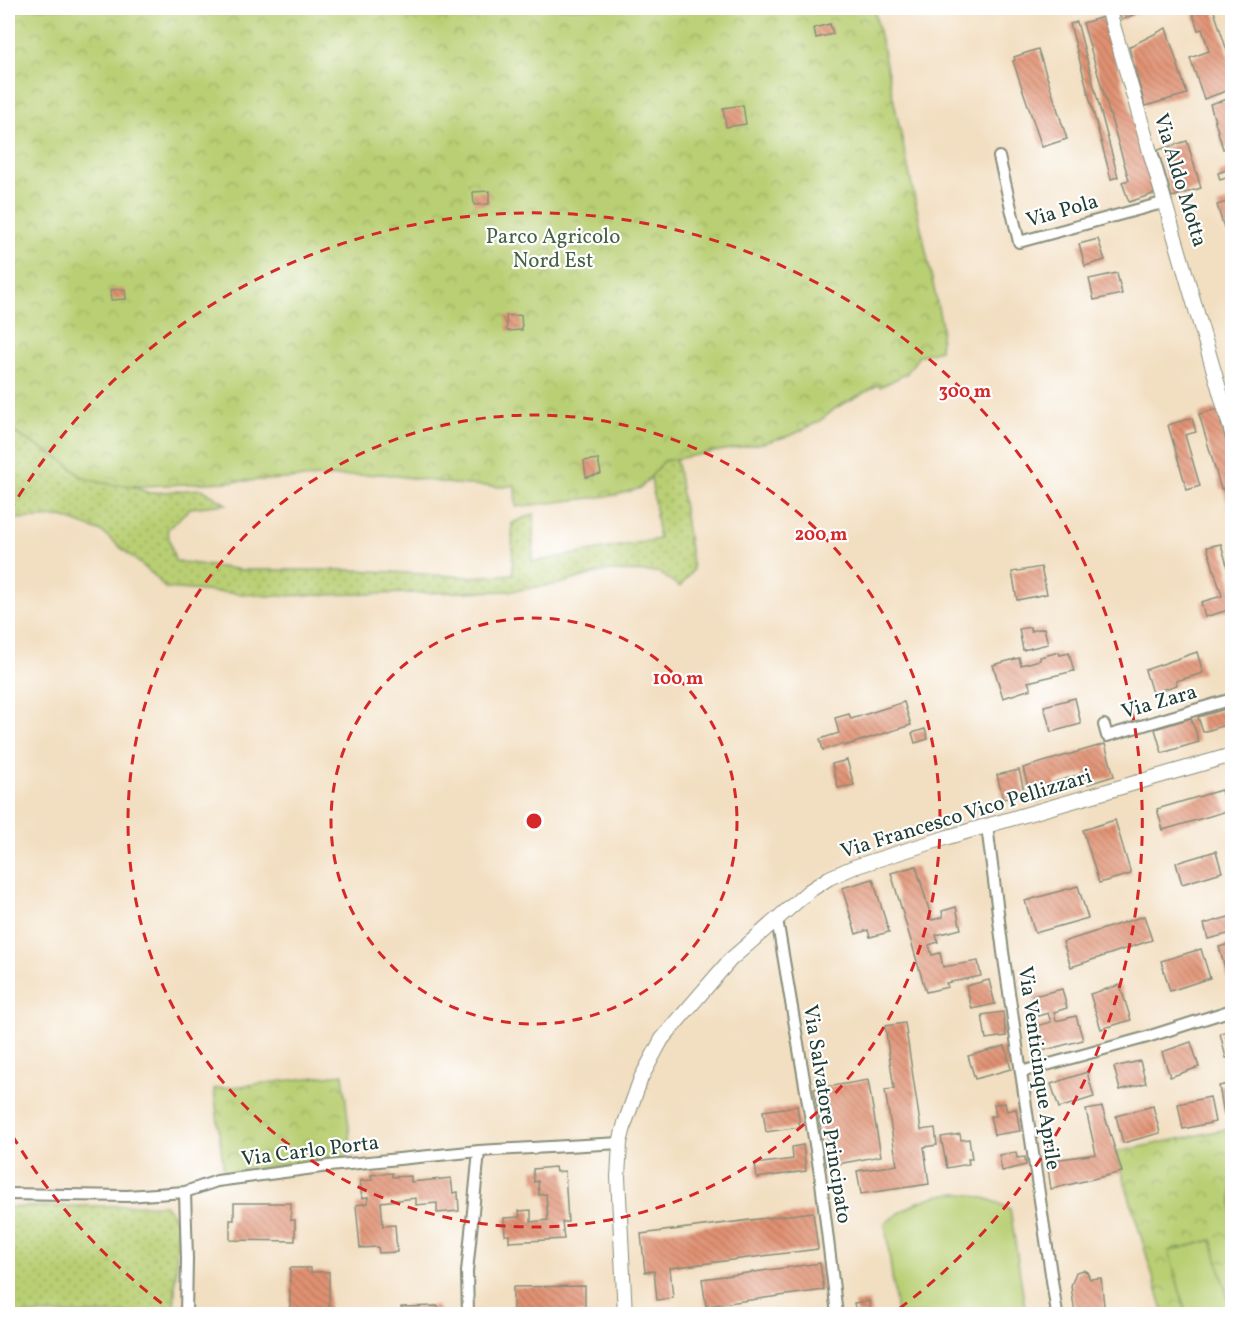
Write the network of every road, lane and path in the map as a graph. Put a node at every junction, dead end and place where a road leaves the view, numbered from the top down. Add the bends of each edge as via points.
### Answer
1 (1108, 8) edge
2 (999, 157) dead end
3 (1166, 201) junction
4 (1228, 404) edge
5 (1233, 434) edge
6 (1233, 699) edge
7 (1104, 725) dead end
8 (1233, 755) edge
9 (987, 826) junction
10 (777, 920) junction
11 (1233, 1010) edge
12 (1021, 1072) junction
13 (620, 1143) junction
14 (479, 1151) junction
15 (186, 1192) junction
16 (8, 1194) edge
17 (186, 1314) edge
18 (468, 1314) edge
19 (626, 1314) edge
20 (837, 1314) edge
21 (1056, 1314) edge

1 - 3 street, Via Aldo Motta
2 - 3 street, Via Pola via 1019,242
3 - 4 street, Via Aldo Motta
4 - 5 street, Via Aldo Motta
6 - 7 street, Via Zara via 1107,736
8 - 9 street, Via Francesco Vico Pellizzari
9 - 10 street, Via Francesco Vico Pellizzari via 837,875 809,891
9 - 12 street, Via Venticinque Aprile
10 - 13 street, Via Francesco Vico Pellizzari via 730,960 663,1039 641,1078
10 - 20 street, Via Salvatore Principato via 820,1174
11 - 12 street
12 - 21 street, Via Venticinque Aprile
13 - 14 street, Via Carlo Porta
13 - 19 street, Via Francesco Vico Pellizzari via 618,1177
14 - 15 street, Via Carlo Porta via 217,1181
14 - 18 street via 467,1272
15 - 16 street, Via Carlo Porta via 127,1196
15 - 17 street

